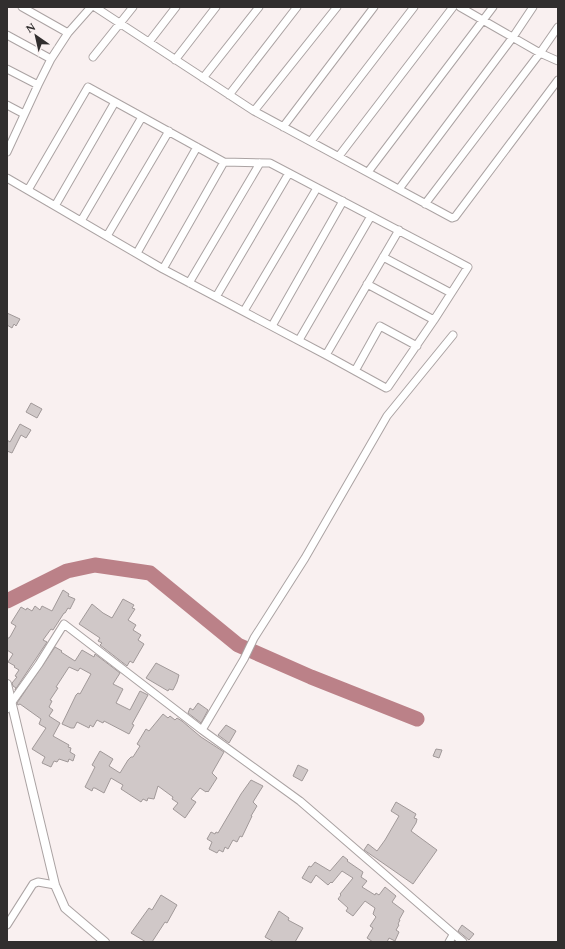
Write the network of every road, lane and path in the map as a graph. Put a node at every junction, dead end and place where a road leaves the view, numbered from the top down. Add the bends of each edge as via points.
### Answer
1 (22, 7) edge
2 (91, 7) edge
3 (95, 7) edge
4 (134, 7) edge
5 (176, 7) edge
6 (216, 7) edge
7 (259, 7) edge
8 (297, 7) edge
9 (337, 7) edge
10 (374, 7) edge
11 (414, 7) edge
12 (453, 7) edge
13 (460, 7) edge
14 (493, 7) edge
15 (533, 7) edge
16 (484, 21) junction
17 (120, 24) junction
18 (558, 27) edge
19 (68, 33) junction
20 (7, 35) edge
21 (513, 37) junction
22 (149, 42) junction
23 (540, 53) junction
24 (93, 57) dead end
25 (51, 59) junction
26 (175, 60) junction
27 (558, 61) edge
28 (7, 69) edge
29 (203, 78) junction
30 (558, 80) edge
31 (38, 85) junction
32 (229, 95) junction
33 (115, 102) junction
34 (7, 105) edge
35 (254, 111) junction
36 (24, 114) junction
37 (142, 117) junction
38 (284, 127) junction
39 (169, 131) junction
40 (10, 139) edge
41 (311, 142) junction
42 (197, 147) junction
43 (7, 152) edge
44 (339, 156) junction
45 (224, 162) junction
46 (260, 163) junction
47 (368, 172) junction
48 (289, 173) junction
49 (7, 178) edge
50 (317, 188) junction
51 (399, 189) junction
52 (28, 190) junction
53 (343, 201) junction
54 (425, 204) junction
55 (55, 206) junction
56 (371, 216) junction
57 (82, 221) junction
58 (399, 230) junction
59 (107, 236) junction
60 (137, 253) junction
61 (383, 257) junction
62 (163, 269) junction
63 (189, 283) junction
64 (367, 284) junction
65 (451, 293) junction
66 (216, 297) junction
67 (244, 311) junction
68 (434, 320) junction
69 (272, 326) junction
70 (453, 335) dead end
71 (299, 340) junction
72 (416, 346) junction
73 (326, 354) junction
74 (354, 371) junction
75 (7, 684) edge
76 (9, 705) edge
77 (202, 730) junction
78 (55, 885) junction
79 (7, 925) edge
80 (453, 934) junction
81 (105, 942) edge
82 (449, 942) edge
83 (463, 942) edge

1 - 19 street
2 - 19 street
3 - 17 street
4 - 17 street
5 - 22 street
6 - 26 street
7 - 29 street
8 - 32 street
9 - 35 street
10 - 38 street
11 - 41 street
12 - 44 street
13 - 16 street
14 - 16 street
15 - 21 street
16 - 21 street
16 - 47 street
17 - 22 street
17 - 24 street
18 - 23 street
19 - 25 street
20 - 25 street
21 - 23 street
21 - 51 street
22 - 26 street
23 - 27 street
23 - 54 street
25 - 31 street
26 - 29 street
28 - 31 street
29 - 32 street
30 - 54 street via 454,217 450,218
31 - 36 street
32 - 35 street
33 - 37 street
33 - 52 street via 88,87
33 - 55 street
34 - 36 street
35 - 38 street
36 - 40 street
37 - 39 street
37 - 57 street
38 - 41 street
39 - 42 street
39 - 59 street
40 - 43 street
41 - 44 street
42 - 45 street
42 - 60 street
44 - 47 street
45 - 46 street
45 - 62 street
46 - 48 street via 270,163
46 - 63 street
47 - 51 street
48 - 50 street
48 - 66 street
49 - 52 street
50 - 53 street
50 - 67 street
51 - 54 street
52 - 55 street
53 - 56 street
53 - 69 street
55 - 57 street
56 - 58 street
56 - 71 street
57 - 59 street
58 - 61 street
58 - 65 street via 468,266
59 - 60 street
60 - 62 street
61 - 64 street
61 - 65 street
62 - 63 street
63 - 66 street
64 - 68 street
64 - 73 street
65 - 68 street
66 - 67 street
67 - 69 street
68 - 72 street
69 - 71 street
70 - 77 street via 387,416
71 - 73 street
72 - 74 street via 388,387
72 - 74 street via 380,326
73 - 74 street
75 - 76 street
76 - 77 street via 64,624
76 - 78 street
77 - 80 street via 300,801
78 - 79 street via 38,882 33,884
78 - 81 street via 65,908
80 - 82 street
80 - 83 street

